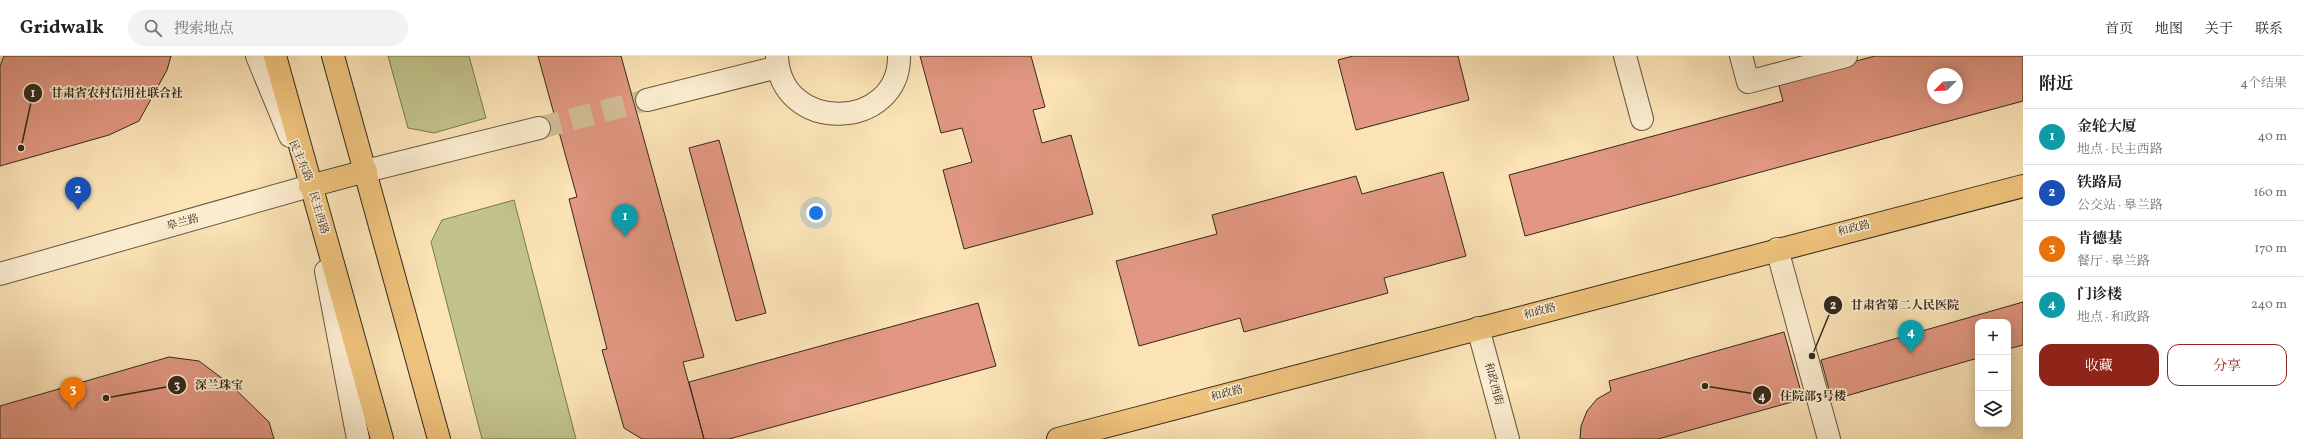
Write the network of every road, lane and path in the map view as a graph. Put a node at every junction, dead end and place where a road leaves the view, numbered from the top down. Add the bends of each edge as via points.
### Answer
1 (257, 56) edge
2 (275, 56) edge
3 (333, 56) edge
4 (899, 56) edge
5 (1624, 56) edge
6 (1740, 56) edge
7 (1846, 56) edge
8 (777, 61) edge
9 (647, 100) tunnel mouth
10 (1642, 119) dead end
11 (540, 128) tunnel mouth
12 (366, 171) junction
13 (310, 186) junction
14 (2023, 186) edge
15 (1778, 249) junction
16 (0, 274) edge
17 (1478, 328) junction
18 (358, 439) edge
19 (382, 439) edge
20 (439, 439) edge
21 (1058, 439) edge
22 (1508, 439) edge
23 (1829, 439) edge

1 - 13 street, 民主东路
2 - 13 main road, 民主东路
3 - 12 main road
4 - 8 street via 899,64 890,86 874,104 852,114 828,114 805,106 788,89
5 - 10 street
6 - 7 street via 1748,82
8 - 9 street
11 - 12 street
12 - 13 main road, 皋兰路
12 - 20 main road
13 - 16 street, 皋兰路
13 - 18 street, 民主西路
13 - 19 main road, 民主西路
14 - 15 main road, 和政路
15 - 17 main road, 和政路
15 - 23 street
17 - 21 main road, 和政路
17 - 22 street, 和政西街

